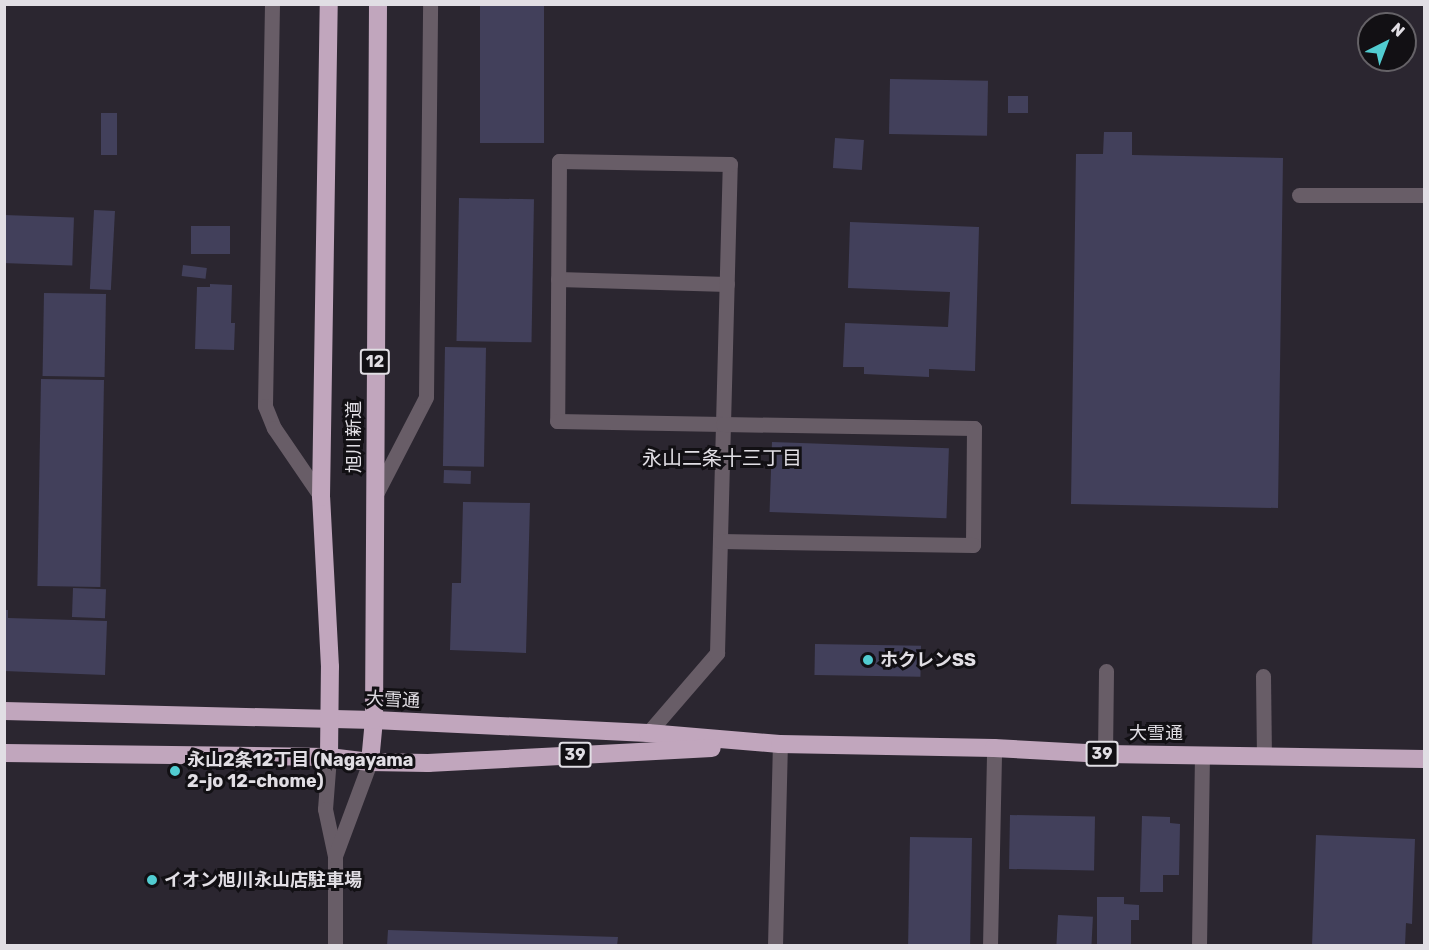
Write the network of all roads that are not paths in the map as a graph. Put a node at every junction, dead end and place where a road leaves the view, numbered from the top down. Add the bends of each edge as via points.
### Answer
1 (272, 4) edge
2 (329, 4) edge
3 (378, 4) edge
4 (430, 4) edge
5 (1299, 195) dead end
6 (1425, 195) edge
7 (558, 279) junction
8 (727, 284) junction
9 (723, 424) junction
10 (375, 496) junction
11 (321, 497) junction
12 (720, 541) junction
13 (1106, 671) dead end
14 (1263, 676) dead end
15 (4, 711) edge
16 (330, 718) junction
17 (374, 720) junction
18 (648, 733) junction
19 (780, 744) junction
20 (994, 748) junction
21 (4, 753) edge
22 (1105, 754) junction
23 (1202, 754) junction
24 (329, 757) junction
25 (1264, 757) junction
26 (1425, 759) edge
27 (370, 762) junction
28 (335, 856) junction
29 (335, 945) edge
30 (775, 945) edge
31 (990, 945) edge
32 (1199, 945) edge

1 - 11 street via 265,406 274,428
2 - 11 highway, 旭川新道
3 - 10 highway, 旭川新道 / 12
4 - 10 street via 426,397
5 - 6 street
7 - 8 street
7 - 8 street via 559,161 730,164
7 - 9 street via 557,421
8 - 9 street
9 - 12 street
9 - 12 street via 974,428 973,544
10 - 17 highway, 旭川新道 / 12
11 - 16 highway, 旭川新道
12 - 18 street via 717,652
13 - 22 street
14 - 25 street
15 - 16 highway, 大雪通 / 39
16 - 17 highway, 大雪通 / 39
16 - 24 highway, 旭川新道
17 - 18 highway, 大雪通 / 39
17 - 27 highway, 旭川新道 / 12
18 - 19 highway, 大雪通 / 39
19 - 20 highway, 大雪通 / 39
19 - 27 highway, 大雪通 / 39 via 428,763
19 - 30 street
20 - 22 highway, 大雪通 / 39
20 - 31 street
21 - 24 highway, 大雪通 / 39
22 - 23 highway, 大雪通 / 39
23 - 25 highway, 大雪通 / 39
23 - 32 street
24 - 27 highway, 大雪通 / 39
24 - 28 street via 325,808
25 - 26 highway, 大雪通 / 39
27 - 28 street
28 - 29 street

